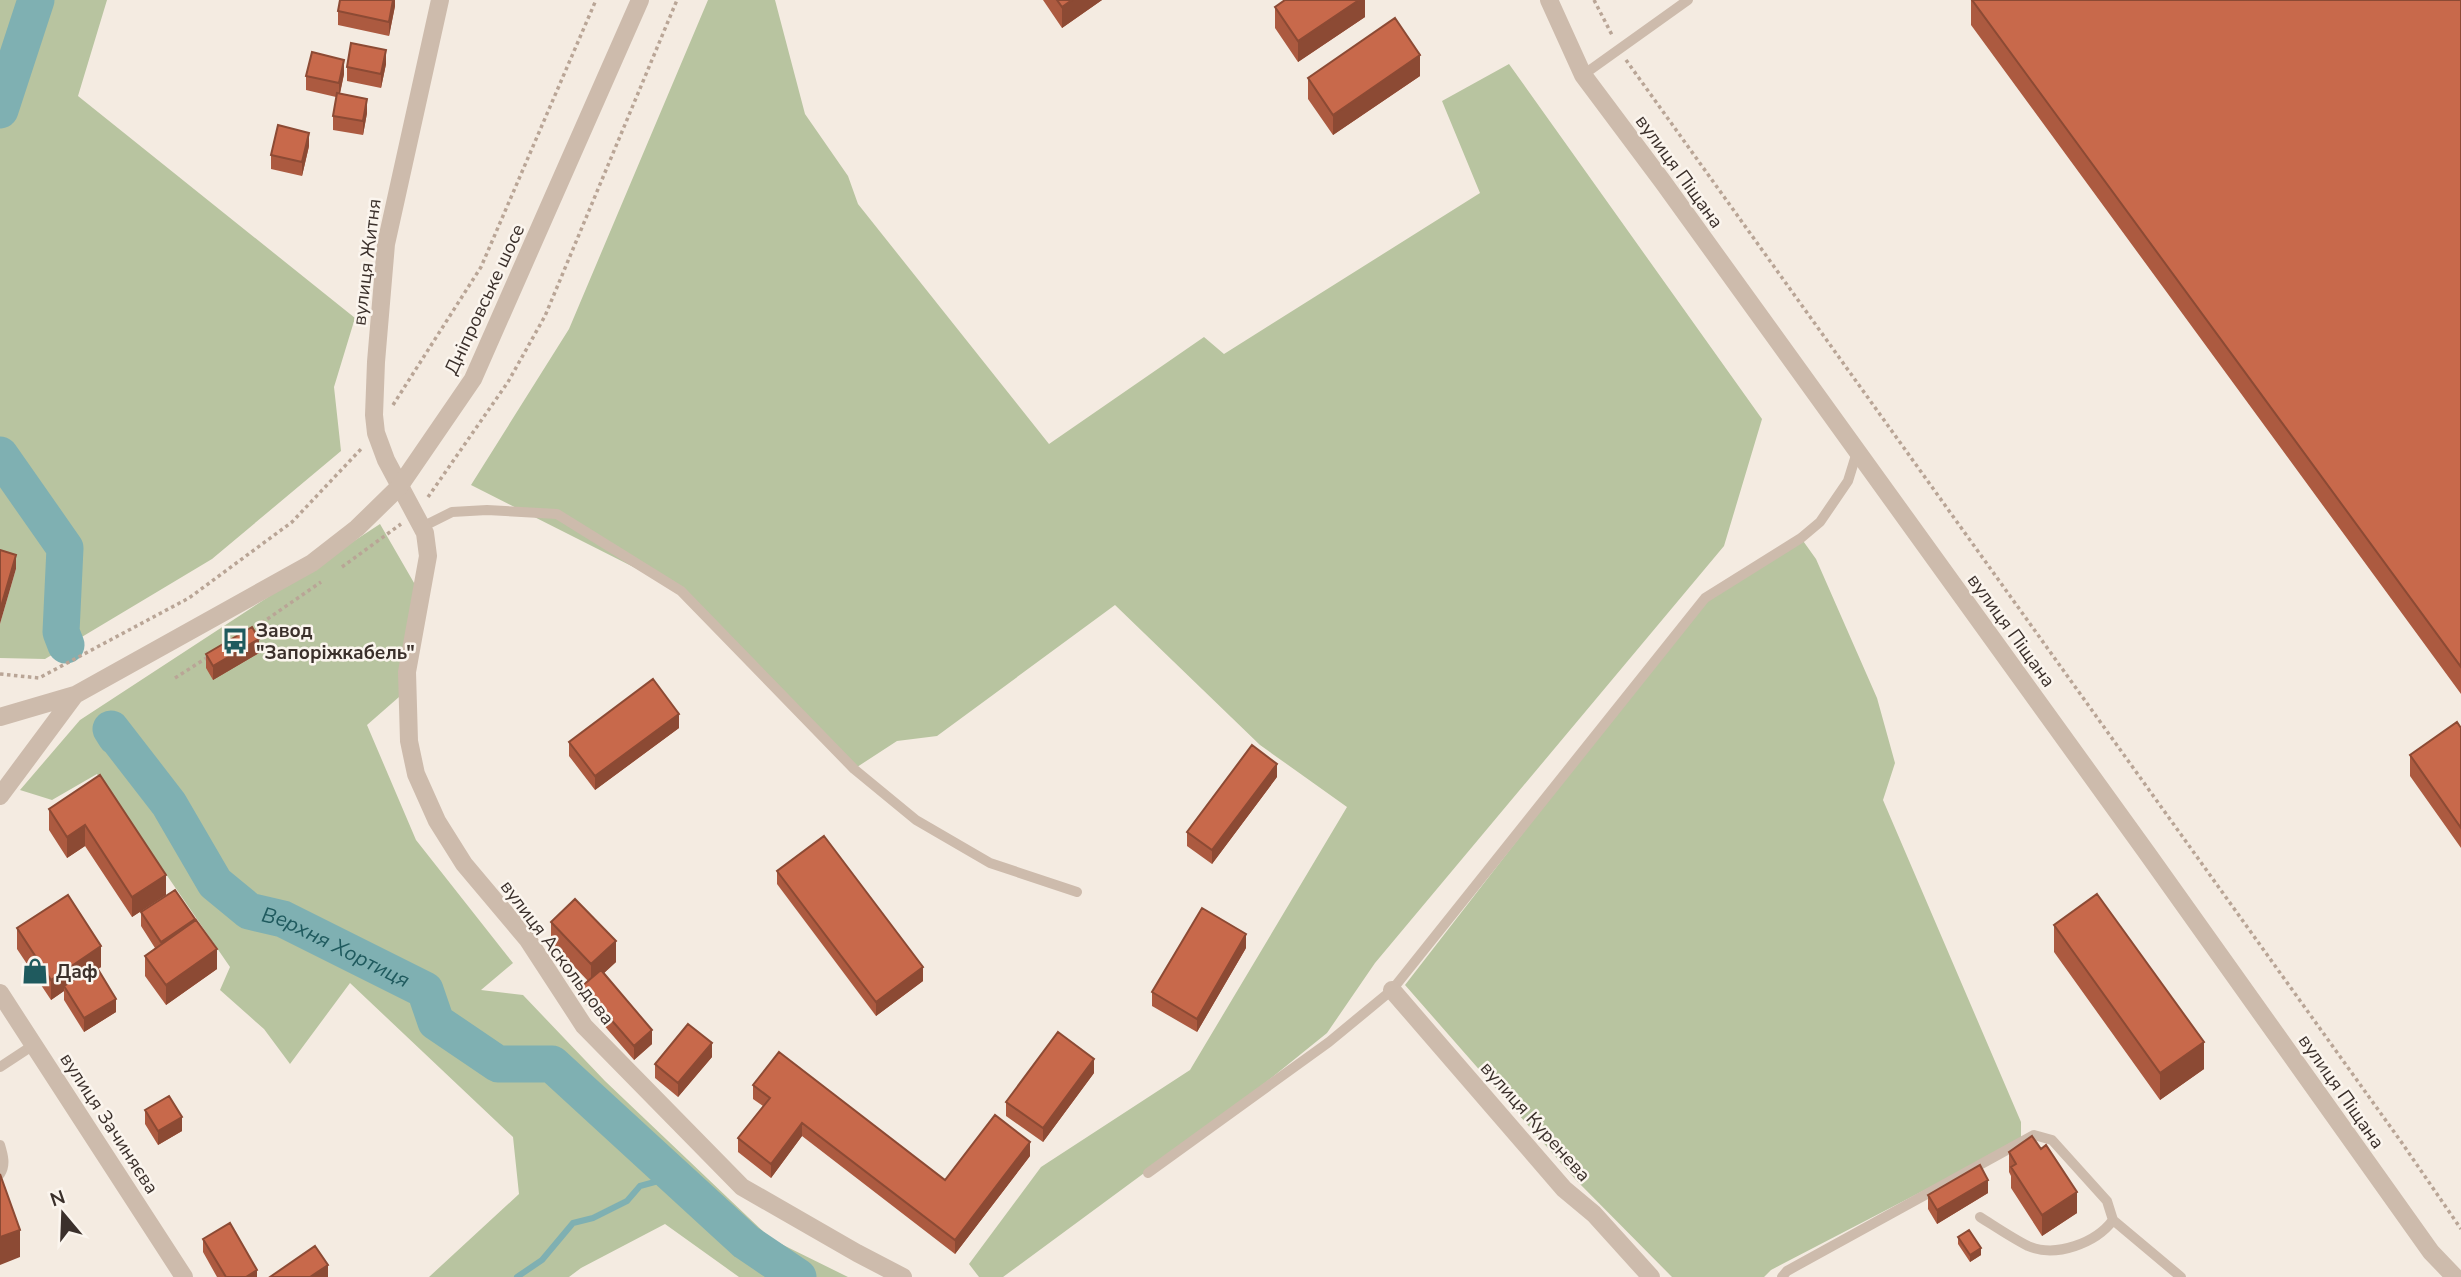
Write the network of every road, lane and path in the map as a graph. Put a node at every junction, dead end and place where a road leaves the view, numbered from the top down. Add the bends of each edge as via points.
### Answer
1 (440, 0) edge
2 (596, 0) edge
3 (640, 0) edge
4 (1549, 0) edge
5 (1594, 0) edge
6 (1688, 0) edge
7 (1619, 50) junction
8 (1583, 75) junction
9 (376, 433) junction
10 (1857, 452) junction
11 (399, 487) junction
12 (422, 527) junction
13 (0, 674) edge
14 (75, 695) junction
15 (0, 717) edge
16 (0, 796) edge
17 (1077, 892) dead end
18 (1392, 990) junction
19 (0, 993) edge
20 (35, 1044) junction
21 (0, 1067) edge
22 (0, 1145) edge
23 (1147, 1173) dead end
24 (0, 1174) edge
25 (1980, 1217) dead end
26 (2113, 1220) junction
27 (2461, 1228) edge
28 (2448, 1276) edge
29 (184, 1277) edge
30 (903, 1277) edge
31 (1651, 1277) edge
32 (1782, 1277) edge
33 (2181, 1277) edge

1 - 9 street, вулиця Житня via 386,244 376,362
2 - 9 path via 481,267
3 - 11 street, Дніпровське шосе via 473,379
4 - 8 street, вулиця Піщана
5 - 7 path
6 - 7 lane
7 - 8 lane
7 - 27 path
8 - 10 street, вулиця Піщана
9 - 11 street, вулиця Житня
9 - 13 path via 292,522 189,598 39,678
10 - 18 lane via 1848,481 1820,522 1705,598
10 - 28 street, вулиця Піщана
11 - 12 street, вулиця Аскольдова
11 - 14 street, Дніпровське шосе via 312,563
12 - 17 lane via 452,512 557,514 681,591 854,769 916,820 990,863
12 - 30 street, вулиця Аскольдова via 428,556 407,672 409,741 416,774 437,821 464,864 528,940 584,1026 742,1186
14 - 15 street, Дніпровське шосе
14 - 16 street
18 - 23 lane via 1329,1042
18 - 31 street, вулиця Куренева via 1564,1189 1594,1214
19 - 20 street, вулиця Зачиняєва
20 - 21 lane
20 - 29 street, вулиця Зачиняєва
22 - 24 lane via 4,1163
25 - 26 lane via 2030,1247 2049,1250 2087,1241
26 - 32 lane via 2107,1201 2052,1140 2034,1135
26 - 33 lane

